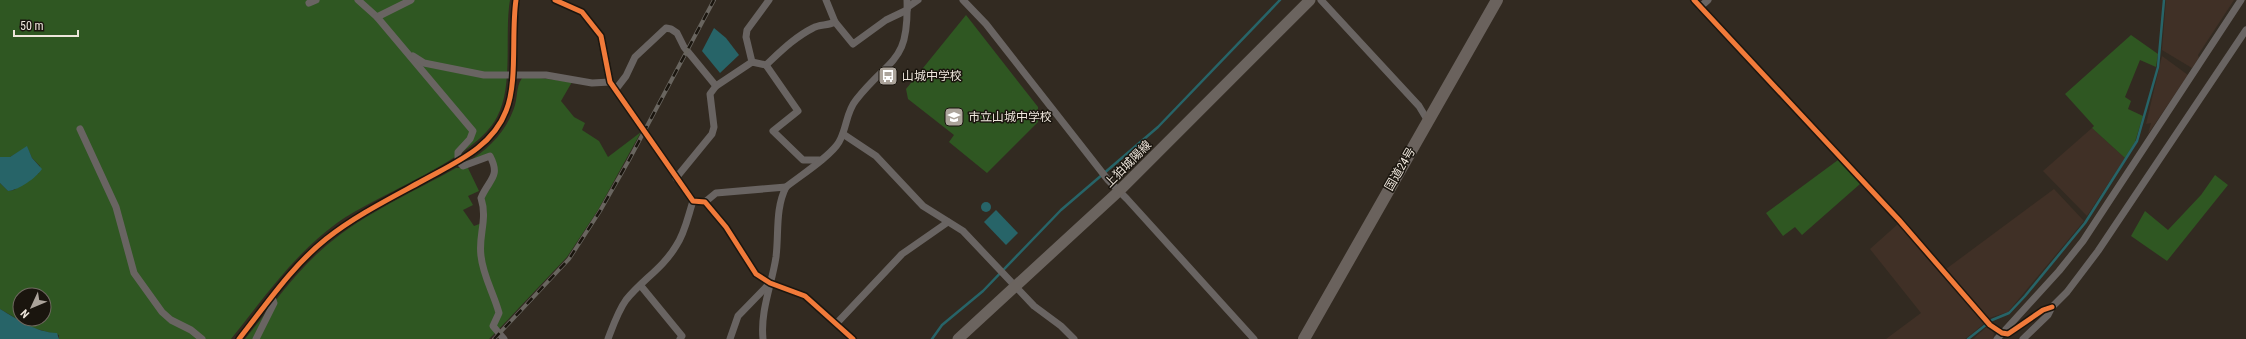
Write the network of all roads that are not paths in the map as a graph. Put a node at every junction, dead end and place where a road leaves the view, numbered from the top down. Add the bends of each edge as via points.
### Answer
1 (316, 0) edge
2 (358, 0) edge
3 (411, 0) edge
4 (516, 0) edge
5 (555, 0) edge
6 (826, 0) edge
7 (918, 0) edge
8 (963, 0) edge
9 (1310, 0) edge
10 (1321, 0) edge
11 (1497, 0) edge
12 (1694, 0) edge
13 (1708, 0) edge
14 (2241, 0) edge
15 (766, 1) edge
16 (309, 3) dead end
17 (908, 6) edge
18 (1700, 7) junction
19 (377, 17) junction
20 (835, 22) junction
21 (2246, 30) edge
22 (407, 53) junction
23 (752, 62) junction
24 (766, 65) junction
25 (512, 74) junction
26 (610, 82) junction
27 (716, 86) junction
28 (616, 89) junction
29 (1428, 121) junction
30 (80, 130) dead end
31 (843, 134) junction
32 (819, 160) junction
33 (458, 161) junction
34 (676, 178) junction
35 (786, 187) junction
36 (1119, 191) junction
37 (694, 201) junction
38 (705, 202) junction
39 (948, 222) junction
40 (770, 283) junction
41 (641, 286) junction
42 (1016, 286) junction
43 (272, 297) junction
44 (2052, 307) junction
45 (836, 324) junction
46 (609, 336) edge
47 (1999, 336) edge
48 (2028, 336) edge
49 (202, 339) edge
50 (238, 339) edge
51 (256, 339) edge
52 (504, 339) edge
53 (617, 339) edge
54 (680, 339) edge
55 (730, 339) edge
56 (763, 339) edge
57 (853, 339) edge
58 (958, 339) edge
59 (1074, 339) edge
60 (1254, 339) edge
61 (1304, 339) edge
62 (2023, 339) edge

1 - 16 street
2 - 19 street
3 - 19 street
4 - 25 street
5 - 26 street via 582,12 601,36
6 - 20 street
7 - 17 street
8 - 36 street via 986,24 1101,172
9 - 36 main road, 上狛城陽線
10 - 29 street via 1419,106
11 - 29 highway, 国道24号
12 - 18 street
13 - 18 street
14 - 47 street via 2084,241
15 - 23 street via 747,30 746,38
17 - 20 street via 853,44
17 - 31 street via 907,35 901,51 855,101 849,111
18 - 47 street via 1899,220
19 - 22 street
20 - 24 street via 827,26 816,26 804,33 790,42
21 - 44 street via 2098,251
22 - 25 street via 424,63 469,73
22 - 33 street via 473,131 470,139 458,152
23 - 24 street
23 - 27 street
24 - 32 street via 798,111 773,131 803,160
25 - 26 street via 546,75 592,83
25 - 33 street via 509,103 498,127 486,142
26 - 28 street
27 - 28 street via 684,47 677,33 666,28 635,57
27 - 34 street via 710,94 714,127 712,134
28 - 34 street
29 - 61 highway, 国道24号
30 - 49 street via 116,207 134,273 162,312
31 - 32 street via 835,147
31 - 39 street via 876,156 923,206
32 - 35 street
33 - 43 street via 340,228 306,257
33 - 52 street via 463,166 490,156 495,168 493,179 482,198 486,215 480,244 482,263 498,313 493,326
34 - 37 street
35 - 38 street via 716,193
35 - 40 street via 779,205 776,257
36 - 42 main road, 上狛城陽線
36 - 60 street
37 - 38 street
37 - 41 street via 682,237 657,271
38 - 40 street via 726,227 756,274
39 - 42 street via 963,231
39 - 45 street via 902,254
40 - 45 street via 805,296
40 - 55 street via 738,316
40 - 56 street
41 - 46 street via 626,301
41 - 54 street via 682,336
42 - 58 main road, 上狛城陽線
42 - 59 street via 1041,312
43 - 50 street
43 - 51 street via 272,312
44 - 47 street via 2042,310 2008,334
44 - 48 street via 2048,315
45 - 57 street
46 - 53 street
48 - 62 street

